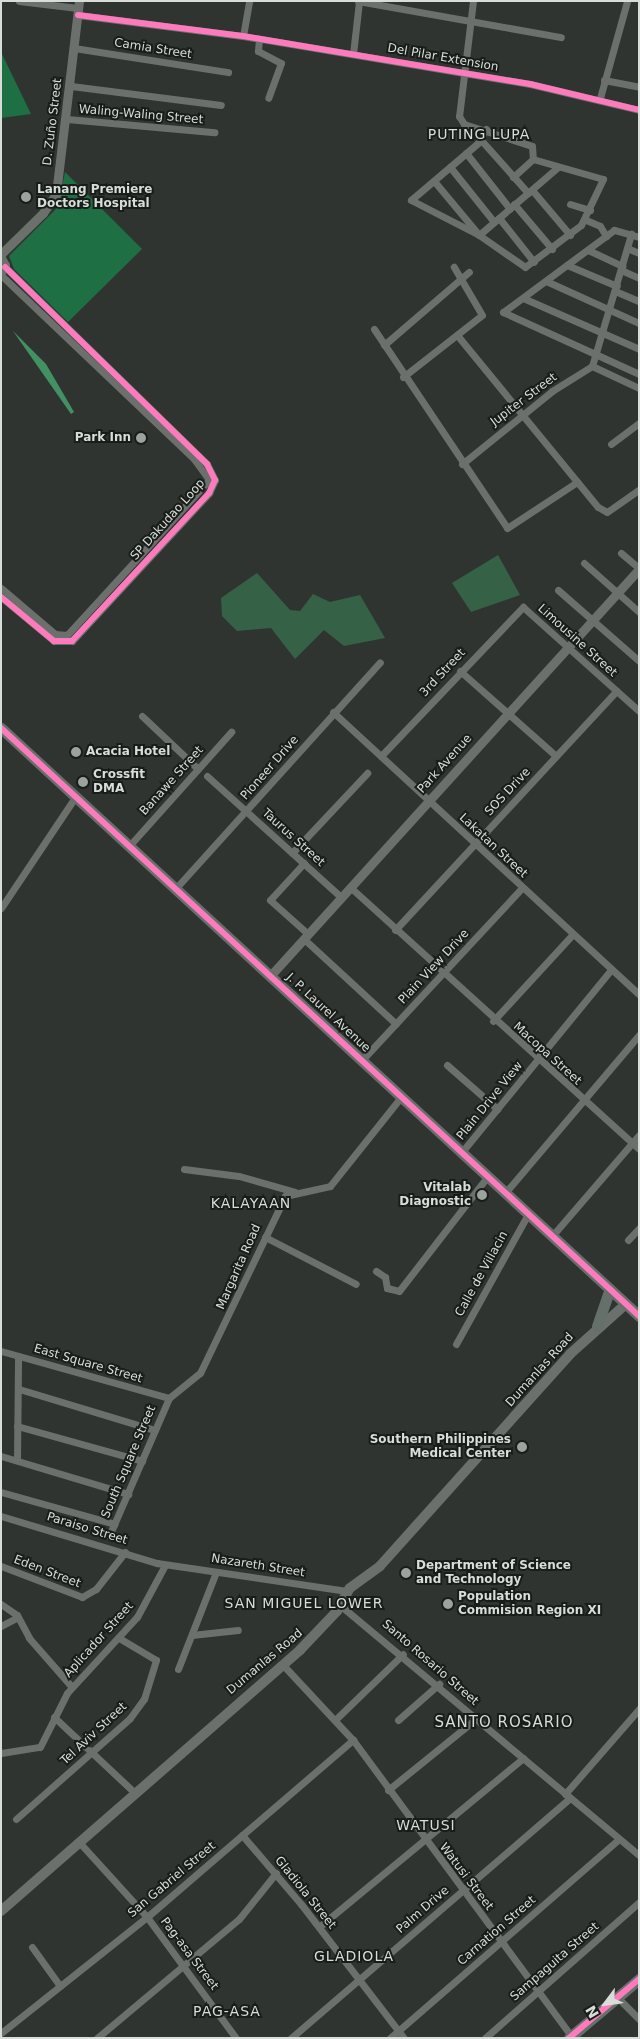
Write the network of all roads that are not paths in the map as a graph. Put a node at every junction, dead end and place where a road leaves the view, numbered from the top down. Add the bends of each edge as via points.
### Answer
1 (19, 1) edge
2 (249, 1) edge
3 (359, 1) edge
4 (473, 1) edge
5 (627, 1) edge
6 (78, 8) edge
7 (470, 19) junction
8 (243, 36) junction
9 (561, 37) dead end
10 (259, 38) junction
11 (74, 48) junction
12 (353, 54) junction
13 (228, 72) dead end
14 (461, 73) junction
15 (604, 80) junction
16 (70, 86) junction
17 (639, 87) edge
18 (268, 98) dead end
19 (600, 98) junction
20 (221, 105) dead end
21 (639, 110) edge
22 (67, 119) junction
23 (486, 129) junction
24 (214, 132) dead end
25 (480, 140) junction
26 (466, 153) junction
27 (533, 159) junction
28 (450, 166) junction
29 (558, 167) junction
30 (513, 177) junction
31 (434, 181) junction
32 (530, 192) junction
33 (570, 204) dead end
34 (512, 207) junction
35 (590, 210) junction
36 (497, 220) junction
37 (586, 220) junction
38 (631, 234) junction
39 (479, 235) junction
40 (570, 235) junction
41 (606, 236) junction
42 (639, 237) edge
43 (627, 248) junction
44 (552, 249) junction
45 (588, 250) junction
46 (639, 253) edge
47 (1, 254) edge
48 (1, 258) edge
49 (534, 262) junction
50 (567, 265) junction
51 (454, 267) dead end
52 (622, 268) junction
53 (3, 271) edge
54 (468, 272) dead end
55 (639, 278) edge
56 (461, 279) junction
57 (546, 281) junction
58 (616, 289) junction
59 (523, 298) junction
60 (639, 301) edge
61 (610, 310) junction
62 (639, 323) edge
63 (374, 329) dead end
64 (604, 334) junction
65 (457, 335) junction
66 (384, 344) junction
67 (639, 348) edge
68 (598, 355) junction
69 (592, 366) junction
70 (639, 374) edge
71 (403, 377) junction
72 (639, 388) edge
73 (521, 414) junction
74 (639, 423) edge
75 (611, 444) dead end
76 (462, 464) junction
77 (576, 482) junction
78 (639, 490) edge
79 (621, 553) dead end
80 (584, 563) dead end
81 (639, 569) edge
82 (1, 588) edge
83 (558, 590) dead end
84 (618, 593) junction
85 (1, 597) edge
86 (102, 604) junction
87 (523, 606) joint
88 (639, 612) edge
89 (592, 620) junction
90 (568, 647) junction
91 (639, 661) edge
92 (380, 662) dead end
93 (460, 671) junction
94 (616, 691) junction
95 (639, 711) edge
96 (333, 712) junction
97 (508, 714) junction
98 (142, 716) dead end
99 (1, 728) edge
100 (231, 732) dead end
101 (380, 756) junction
102 (556, 756) junction
103 (198, 768) junction
104 (366, 773) dead end
105 (207, 776) dead end
106 (76, 796) junction
107 (428, 801) junction
108 (246, 812) junction
109 (475, 844) junction
110 (130, 845) junction
111 (292, 853) junction
112 (304, 863) junction
113 (350, 887) junction
114 (176, 888) junction
115 (522, 888) junction
116 (341, 897) junction
117 (1, 908) edge
118 (395, 930) junction
119 (572, 934) junction
120 (306, 937) junction
121 (612, 970) junction
122 (442, 974) junction
123 (270, 975) junction
124 (639, 994) edge
125 (493, 1021) junction
126 (396, 1024) junction
127 (639, 1035) edge
128 (362, 1060) junction
129 (537, 1061) junction
130 (447, 1065) dead end
131 (401, 1097) junction
132 (582, 1102) junction
133 (497, 1109) junction
134 (639, 1134) edge
135 (632, 1143) junction
136 (639, 1149) edge
137 (461, 1153) junction
138 (184, 1170) dead end
139 (488, 1177) junction
140 (295, 1192) junction
141 (505, 1193) junction
142 (528, 1214) junction
143 (639, 1228) edge
144 (552, 1236) junction
145 (265, 1237) junction
146 (628, 1240) dead end
147 (376, 1271) dead end
148 (356, 1284) dead end
149 (610, 1289) junction
150 (639, 1300) edge
151 (626, 1304) junction
152 (639, 1316) edge
153 (597, 1326) junction
154 (456, 1344) dead end
155 (1, 1351) edge
156 (18, 1356) junction
157 (19, 1389) junction
158 (169, 1398) junction
159 (17, 1426) junction
160 (155, 1430) junction
161 (1, 1456) edge
162 (17, 1460) junction
163 (142, 1461) junction
164 (1, 1492) edge
165 (128, 1494) junction
166 (1, 1516) edge
167 (115, 1524) junction
168 (109, 1536) dead end
169 (125, 1552) junction
170 (165, 1565) junction
171 (1, 1566) edge
172 (216, 1572) junction
173 (347, 1591) junction
174 (1, 1604) edge
175 (341, 1606) junction
176 (18, 1617) junction
177 (1, 1626) edge
178 (238, 1630) dead end
179 (192, 1636) junction
180 (118, 1638) junction
181 (403, 1654) junction
182 (283, 1665) junction
183 (178, 1669) dead end
184 (439, 1684) junction
185 (71, 1686) junction
186 (639, 1709) edge
187 (54, 1717) junction
188 (477, 1718) junction
189 (336, 1719) junction
190 (398, 1720) dead end
191 (352, 1740) junction
192 (93, 1752) junction
193 (1, 1753) edge
194 (523, 1758) junction
195 (388, 1790) junction
196 (135, 1793) junction
197 (567, 1796) junction
198 (16, 1819) dead end
199 (242, 1835) junction
200 (423, 1840) junction
201 (618, 1840) junction
202 (79, 1842) junction
203 (639, 1855) edge
204 (276, 1873) junction
205 (462, 1891) junction
206 (639, 1902) edge
207 (1, 1911) edge
208 (147, 1917) junction
209 (320, 1927) junction
210 (501, 1942) junction
211 (32, 1947) dead end
212 (184, 1966) junction
213 (359, 1979) junction
214 (639, 1980) edge
215 (60, 1986) junction
216 (538, 1993) junction
217 (618, 1997) junction
218 (639, 2019) edge
219 (398, 2030) junction
220 (1, 2033) edge
221 (570, 2037) edge
222 (97, 2038) edge
223 (236, 2038) edge
224 (290, 2038) edge
225 (390, 2038) edge
226 (404, 2038) edge
227 (485, 2038) edge

1 - 6 street, Del Pilar Extension
2 - 8 street
3 - 7 street
3 - 12 street
4 - 7 street
5 - 15 street
6 - 8 street, Del Pilar Extension
6 - 11 street, D. Zuño Street
7 - 9 street
7 - 14 street
8 - 10 street, Del Pilar Extension
10 - 12 street, Del Pilar Extension
10 - 18 street via 258,51 281,64
11 - 13 street, Camia Street
11 - 16 street, D. Zuño Street
12 - 14 street, Del Pilar Extension
14 - 19 street, Del Pilar Extension
14 - 23 street via 460,119
15 - 17 street
15 - 19 street
16 - 20 street
16 - 22 street, D. Zuño Street
19 - 21 street, Del Pilar Extension
22 - 24 street, Waling-Waling Street
22 - 47 street, D. Zuño Street via 53,201
23 - 25 street
23 - 27 street via 532,146
25 - 26 street
25 - 30 street
26 - 28 street
26 - 34 street
27 - 29 street
27 - 30 street
28 - 31 street
28 - 36 street
29 - 32 street
29 - 35 street via 603,179
30 - 32 street
31 - 39 street
31 - 39 street via 411,200
32 - 34 street
32 - 40 street
33 - 35 street
34 - 36 street
34 - 44 street
35 - 37 street
36 - 39 street
36 - 49 street
37 - 40 street
37 - 41 street via 600,226
38 - 41 street via 619,229
38 - 42 street
38 - 43 street, Jupiter Street
39 - 49 street via 525,267
40 - 44 street
41 - 45 street
43 - 46 street
43 - 52 street, Jupiter Street
44 - 49 street
45 - 50 street
45 - 52 street
48 - 53 street
50 - 57 street
50 - 58 street
51 - 56 street
52 - 55 street
52 - 58 street, Jupiter Street
53 - 86 street, SP Dakudao Loop via 207,464 215,477 209,493
54 - 56 street
56 - 65 street via 482,315
56 - 66 street
57 - 59 street
57 - 61 street
58 - 60 street
58 - 61 street, Jupiter Street
59 - 64 street
59 - 68 street via 503,312
61 - 62 street
61 - 64 street, Jupiter Street
63 - 66 street
64 - 67 street
64 - 68 street, Jupiter Street
65 - 71 street
65 - 73 street
66 - 71 street
68 - 69 street, Jupiter Street
68 - 70 street
69 - 72 street
69 - 73 street, Jupiter Street
71 - 76 street
73 - 76 street, Jupiter Street
73 - 77 street
74 - 75 street
76 - 77 street via 508,529
77 - 78 street via 604,512
79 - 81 street
80 - 84 street
81 - 84 street, Park Avenue
82 - 86 street, SP Dakudao Loop via 62,636 70,634
83 - 89 street
84 - 88 street
84 - 89 street, Park Avenue
85 - 86 street, SP Dakudao Loop via 49,638 62,644 75,639
87 - 90 street, Limousine Street
87 - 93 street, 3rd Street
89 - 90 street, Park Avenue
89 - 91 street
90 - 94 street, Limousine Street
90 - 97 street, Park Avenue
92 - 96 street, Pioneer Drive
93 - 97 street
93 - 101 street, 3rd Street
94 - 95 street, Limousine Street
94 - 102 street, SOS Drive
96 - 101 street, Lakatan Street
96 - 108 street, Pioneer Drive
97 - 102 street
97 - 107 street, Park Avenue
98 - 103 street
99 - 106 main road, J. P. Laurel Avenue
100 - 103 street, Banawe Street
101 - 107 street, Lakatan Street
102 - 109 street, SOS Drive
103 - 110 street, Banawe Street
104 - 111 street
105 - 108 street, Taurus Street
106 - 110 main road, J. P. Laurel Avenue
106 - 117 street
107 - 109 street, Lakatan Street
107 - 113 street, Park Avenue
108 - 111 street, Taurus Street
108 - 114 street, Pioneer Drive
109 - 115 street, Lakatan Street
109 - 118 street, SOS Drive
110 - 114 main road, J. P. Laurel Avenue
111 - 112 street, Taurus Street
112 - 116 street, Taurus Street
112 - 120 street via 270,900
113 - 116 street, Park Avenue
113 - 118 street, Macopa Street
114 - 123 main road, J. P. Laurel Avenue
115 - 119 street, Lakatan Street
115 - 122 street, Plain View Drive
116 - 120 street, Park Avenue
118 - 122 street, Macopa Street
119 - 121 street, Lakatan Street
119 - 125 street
120 - 123 street, Park Avenue
120 - 126 street
121 - 124 street, Lakatan Street
121 - 129 street, Plain Drive View
122 - 125 street, Macopa Street
122 - 126 street, Plain View Drive
123 - 128 main road, J. P. Laurel Avenue
125 - 129 street, Macopa Street
126 - 128 street, Plain View Drive
127 - 132 street
128 - 131 main road, J. P. Laurel Avenue
129 - 132 street, Macopa Street
129 - 133 street, Plain Drive View
130 - 133 street
131 - 137 main road, J. P. Laurel Avenue
131 - 140 street via 330,1186
132 - 135 street, Macopa Street
132 - 141 street
133 - 137 street, Plain Drive View
134 - 135 street
135 - 136 street, Macopa Street
135 - 144 street
137 - 139 main road, J. P. Laurel Avenue
138 - 140 street via 239,1176
139 - 141 main road, J. P. Laurel Avenue
139 - 147 street via 399,1292 387,1288 385,1277
140 - 145 street, Margarita Road via 280,1203
141 - 142 main road, J. P. Laurel Avenue
142 - 144 main road, J. P. Laurel Avenue
142 - 154 street, Calle de Villacin
143 - 146 street
144 - 149 main road, J. P. Laurel Avenue
145 - 148 street
145 - 158 street, Margarita Road via 200,1373
149 - 151 main road, J. P. Laurel Avenue
149 - 153 main road
150 - 151 main road
151 - 152 main road, J. P. Laurel Avenue
151 - 153 main road, Dumanlas Road
153 - 173 main road, Dumanlas Road via 380,1566
155 - 156 street, East Square Street
156 - 157 street
156 - 158 street, East Square Street
157 - 159 street
157 - 160 street
158 - 160 street, South Square Street
159 - 162 street
159 - 163 street
160 - 163 street, South Square Street
161 - 162 street
162 - 165 street
163 - 165 street, South Square Street
164 - 167 street
165 - 167 street, South Square Street
166 - 169 street, Paraiso Street
167 - 168 street, South Square Street
169 - 170 street, Paraiso Street
169 - 171 street, Eden Street via 96,1589 82,1597
170 - 172 street, Nazareth Street
170 - 180 street, Aplicador Street via 142,1611
172 - 173 street, Nazareth Street
172 - 179 street
173 - 175 main road, Dumanlas Road
174 - 176 street
175 - 181 street, Santo Rosario Street
175 - 182 main road, Dumanlas Road
176 - 177 street
176 - 185 street via 29,1638
178 - 179 street
179 - 183 street
180 - 185 street, Aplicador Street
180 - 192 street, Tel Aviv Street via 154,1658 156,1664 141,1705
181 - 184 street, Santo Rosario Street
181 - 189 street
182 - 189 street, Watusi Street
182 - 196 main road, Dumanlas Road
184 - 188 street, Santo Rosario Street
184 - 190 street
185 - 187 street, Aplicador Street
186 - 197 street, Palm Drive
187 - 192 street
187 - 193 street, Aplicador Street via 40,1747
188 - 194 street, Santo Rosario Street
188 - 195 street
189 - 191 street, Watusi Street
191 - 195 street, Watusi Street
191 - 199 street, San Gabriel Street
192 - 196 street
192 - 198 street, Tel Aviv Street
194 - 197 street, Santo Rosario Street
194 - 200 street
195 - 200 street, Watusi Street
196 - 202 main road, Dumanlas Road
197 - 201 street, Santo Rosario Street
197 - 205 street, Palm Drive
199 - 204 street, Gladiola Street
199 - 208 street, San Gabriel Street
200 - 205 street, Watusi Street
200 - 209 street
201 - 203 street, Santo Rosario Street
201 - 210 street, Carnation Street
202 - 207 main road, Dumanlas Road
202 - 208 street, Pag-asa Street
204 - 209 street, Gladiola Street
204 - 212 street via 239,1919
205 - 210 street, Watusi Street
205 - 213 street, Palm Drive
206 - 216 street, Sampaguita Street
208 - 212 street, Pag-asa Street
208 - 215 street, San Gabriel Street
209 - 213 street, Gladiola Street
210 - 216 street, Watusi Street
210 - 219 street, Carnation Street
211 - 215 street
212 - 222 street
212 - 223 street, Pag-asa Street
213 - 219 street, Gladiola Street
213 - 224 street, Palm Drive
214 - 217 main road
215 - 220 street, San Gabriel Street
216 - 221 street, Watusi Street
216 - 227 street, Sampaguita Street
217 - 218 street
217 - 221 main road
219 - 225 street, Carnation Street
219 - 226 street, Gladiola Street

